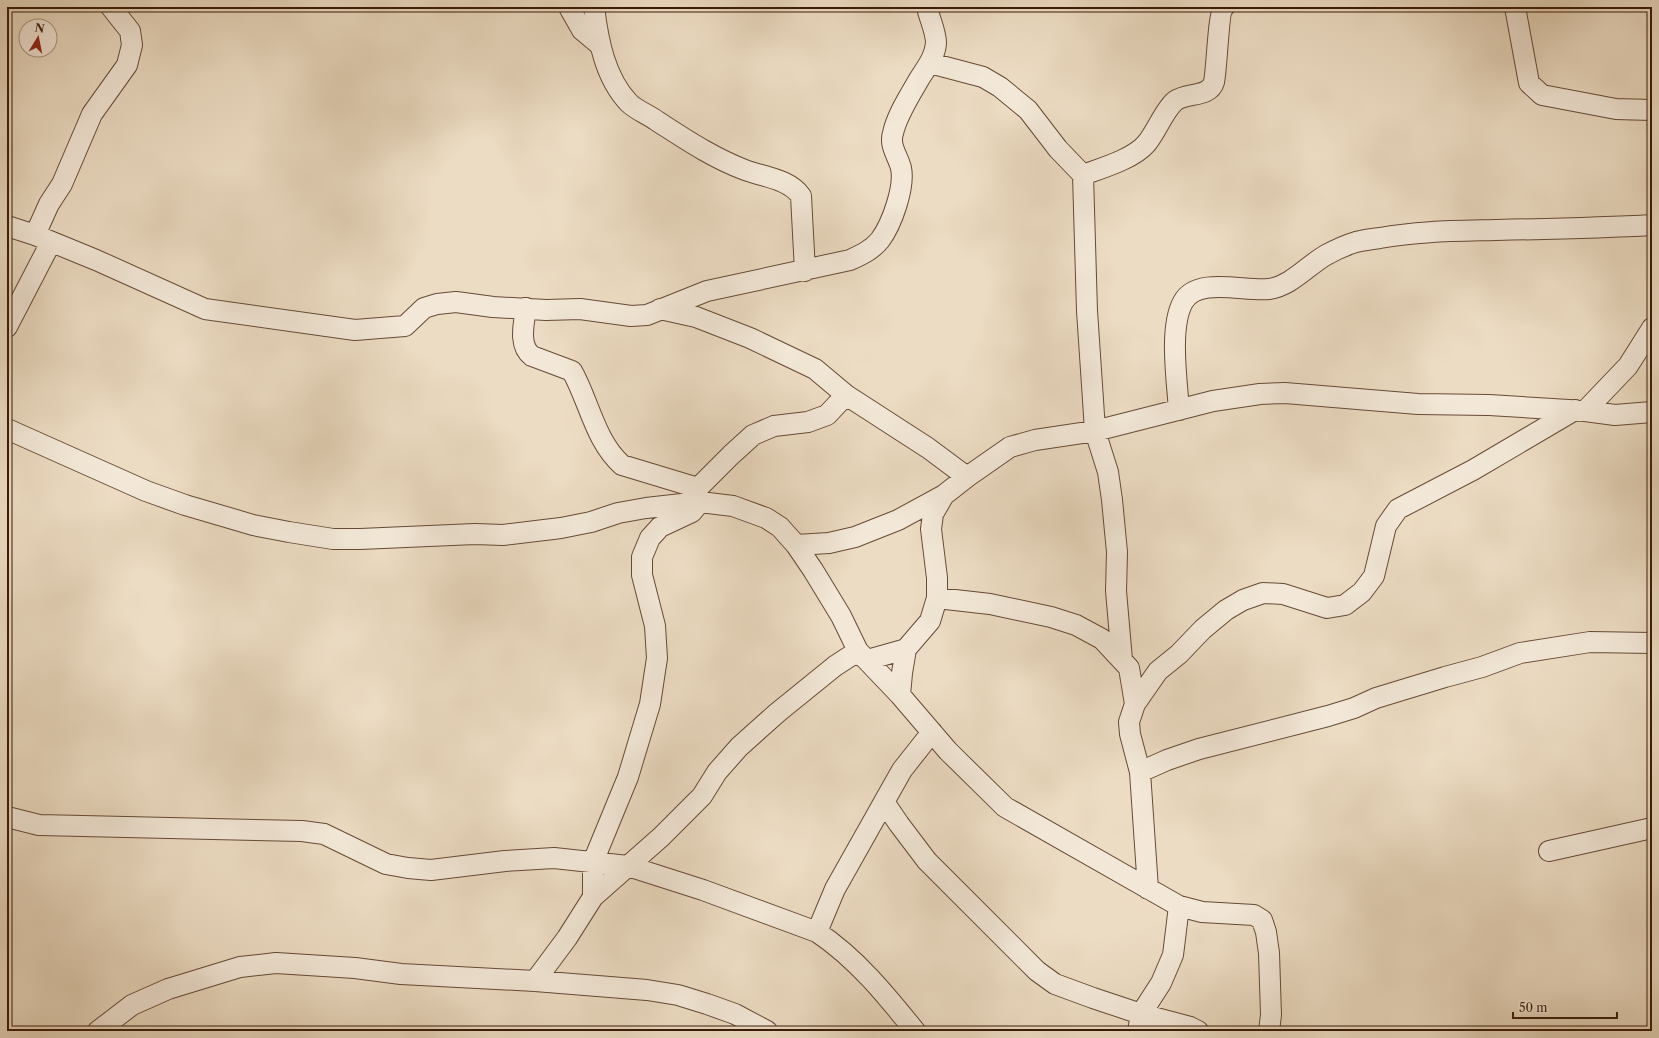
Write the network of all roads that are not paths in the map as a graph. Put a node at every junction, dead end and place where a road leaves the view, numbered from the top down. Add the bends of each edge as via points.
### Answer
1 (111, 7) edge
2 (569, 7) edge
3 (594, 7) edge
4 (927, 7) edge
5 (1224, 7) edge
6 (1516, 7) edge
7 (600, 45) junction
8 (930, 63) junction
9 (1652, 110) edge
10 (1083, 175) junction
11 (1652, 225) edge
12 (7, 226) edge
13 (43, 239) junction
14 (805, 271) junction
15 (526, 308) junction
16 (660, 309) junction
17 (7, 327) edge
18 (1652, 328) edge
19 (846, 395) junction
20 (1179, 410) junction
21 (1580, 411) junction
22 (1652, 412) edge
23 (7, 429) edge
24 (1095, 430) junction
25 (967, 477) junction
26 (699, 495) junction
27 (944, 495) junction
28 (796, 545) junction
29 (937, 598) junction
30 (1652, 643) edge
31 (906, 649) junction
32 (862, 656) junction
33 (1126, 664) junction
34 (1158, 672) junction
35 (900, 695) junction
36 (1135, 704) junction
37 (932, 732) junction
38 (1140, 772) junction
39 (884, 802) junction
40 (7, 817) edge
41 (1652, 828) edge
42 (1549, 851) dead end
43 (593, 862) junction
44 (628, 866) junction
45 (1148, 889) junction
46 (593, 897) junction
47 (1179, 906) junction
48 (817, 932) junction
49 (535, 981) junction
50 (1140, 1023) edge
51 (98, 1031) edge
52 (767, 1031) edge
53 (915, 1031) edge
54 (1198, 1031) edge
55 (1269, 1031) edge

1 - 13 street via 130,31 132,45 127,65 92,114 62,184 49,204
2 - 7 street via 582,30
3 - 7 street
4 - 8 street via 936,43
5 - 10 street via 1211,89 1184,96 1174,102 1146,145 1124,159
6 - 9 street via 1529,83 1542,95 1616,109
7 - 14 street via 616,84 629,103 716,156 744,170 784,182 796,189 801,196
8 - 10 street via 983,77 1000,87 1028,110 1058,149
8 - 14 street via 898,118 892,134 892,147 901,167 902,180 891,219 880,241 868,251 850,260
10 - 24 street via 1087,311
11 - 20 street via 1405,234 1356,242 1326,256 1290,282 1269,289 1206,288 1192,292 1183,301 1176,334
12 - 13 street
13 - 15 street via 205,309 287,319 324,327 355,330 405,326 424,308 456,302
13 - 17 street
14 - 16 street via 707,291
15 - 16 street via 580,309 631,316 647,315
15 - 26 street via 523,344 526,352 572,371 600,435 613,457 622,465
16 - 19 street via 696,316 750,338 815,369
18 - 21 street via 1628,366
19 - 25 street via 928,448
19 - 26 street via 827,415 808,422 774,426 753,435 731,455
20 - 21 street via 1213,401 1285,392 1418,404 1489,405
20 - 24 street
21 - 22 street via 1615,415
21 - 34 street via 1398,509 1386,526 1374,576 1362,592 1345,605 1327,608 1283,594 1263,593 1243,600 1203,629
23 - 26 street via 128,484 185,505 253,525 332,539 503,535 591,522 618,513
24 - 25 street via 1010,447
24 - 33 street via 1108,472 1112,500 1117,552 1116,591
25 - 27 street
26 - 28 street via 766,518 780,527
26 - 43 street via 692,512 660,527 650,538 642,557 642,575 655,626 657,658 650,704 628,777
27 - 28 street via 898,520 855,537 829,543
27 - 29 street via 933,514
28 - 32 street via 841,616
29 - 31 street via 930,621
29 - 33 street via 990,604 1076,625 1102,640
30 - 38 street via 1590,642 1520,653 1482,668 1376,698 1328,716 1199,749
31 - 32 street
31 - 35 street
32 - 35 street
32 - 44 street via 835,666 739,747 717,772 696,803
33 - 34 street
33 - 36 street
34 - 36 street
35 - 37 street
36 - 38 street via 1130,734
37 - 39 street via 902,770
37 - 45 street via 1005,807
38 - 45 street
39 - 48 street via 835,889
39 - 50 street via 927,861 1037,971 1055,984
40 - 43 street via 39,825 302,831 324,834 386,864 431,870 554,858
41 - 42 street
43 - 44 street
43 - 46 street
44 - 46 street
44 - 48 street via 703,890
45 - 47 street
46 - 49 street
47 - 50 street via 1173,955
47 - 55 street via 1202,912 1254,915 1262,920 1269,953
48 - 53 street via 831,941 880,988
49 - 51 street via 401,974 276,962 240,967 168,989 132,1005
49 - 52 street via 678,995 734,1014
50 - 54 street via 1190,1027

